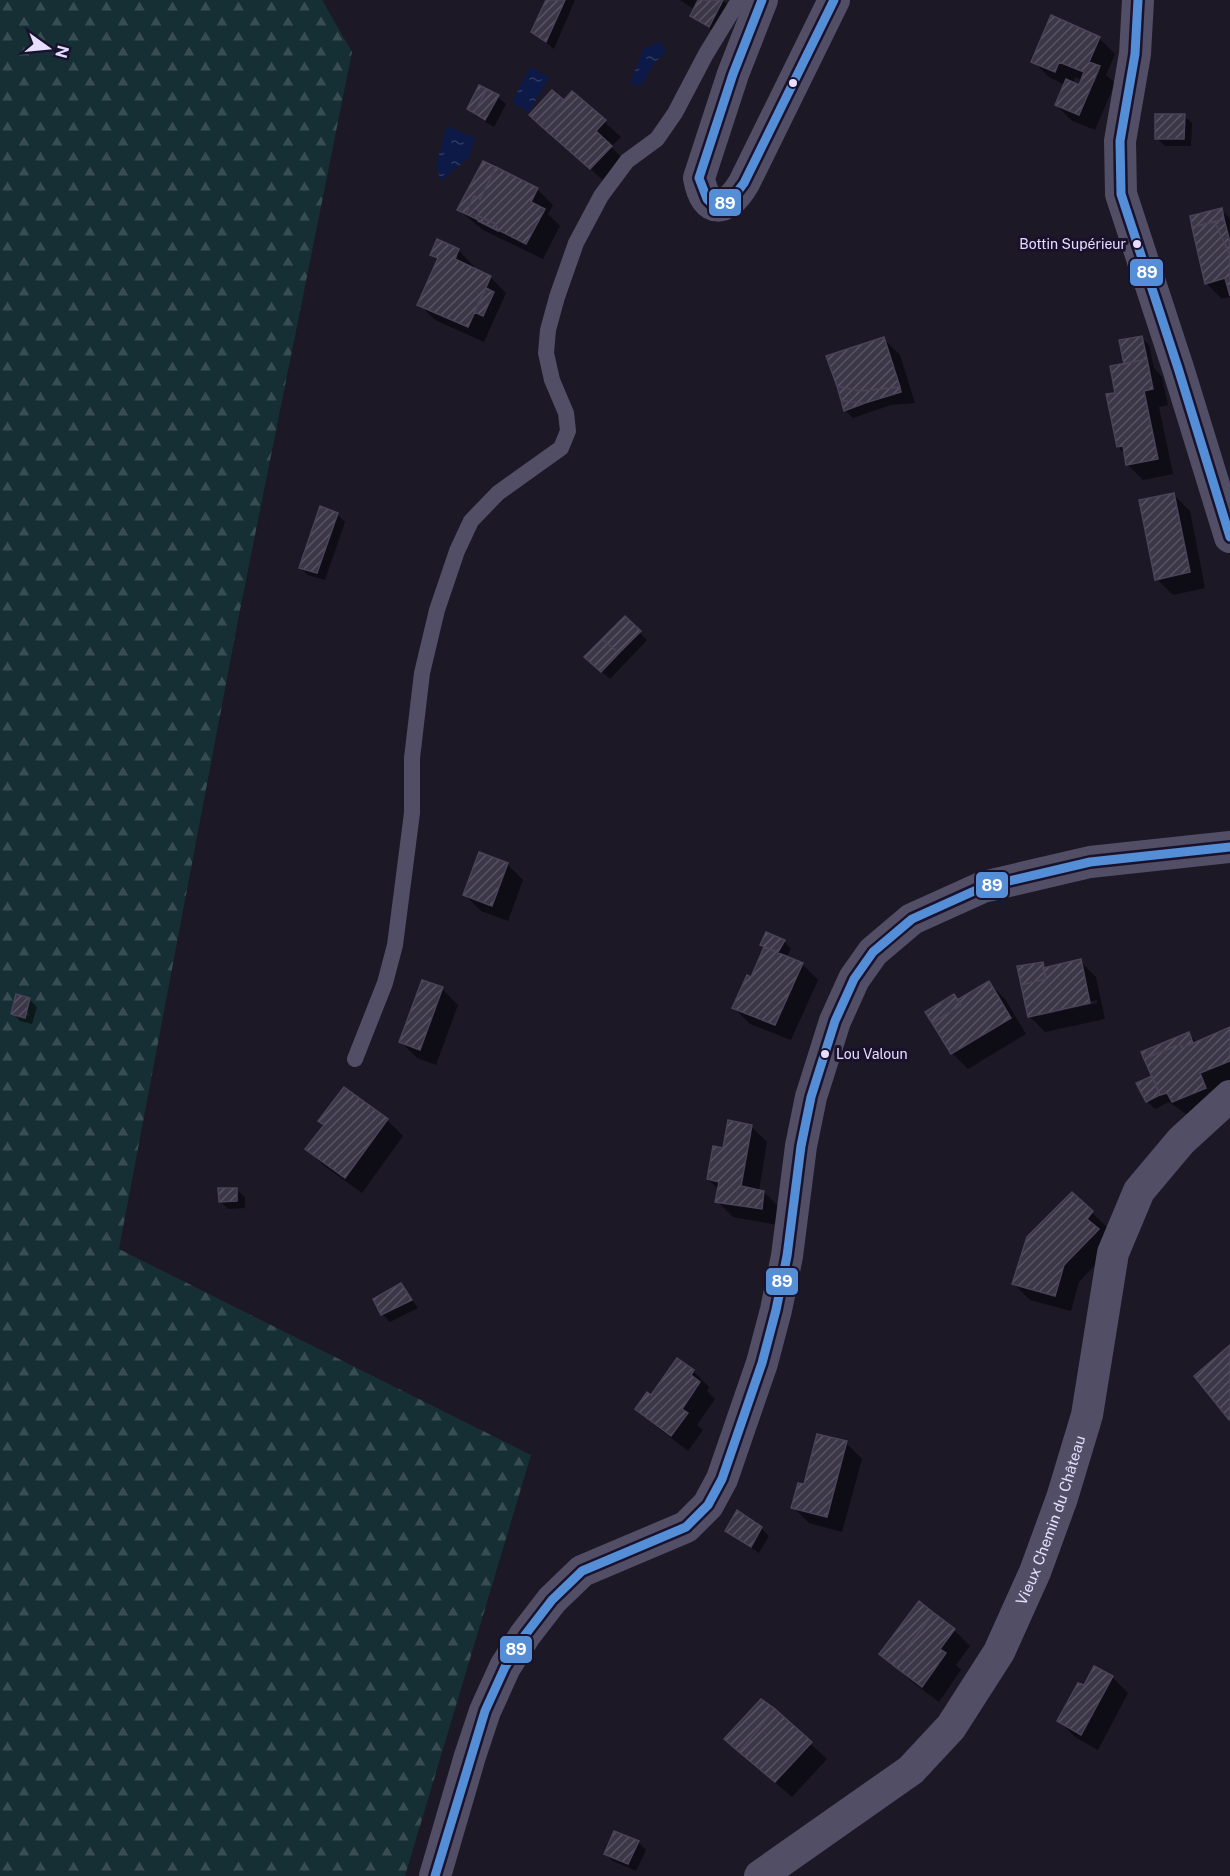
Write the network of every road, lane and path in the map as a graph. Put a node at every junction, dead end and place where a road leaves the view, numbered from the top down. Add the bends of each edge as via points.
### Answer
1 (739, 0) edge
2 (762, 0) edge
3 (834, 0) edge
4 (1138, 0) edge
5 (1230, 537) edge
6 (1230, 847) edge
7 (355, 1059) dead end
8 (1230, 1096) edge
9 (435, 1876) edge
10 (760, 1876) edge

1 - 7 lane via 675,113 657,139 627,161 600,196 576,243 548,330 546,353 566,413 568,431 561,447 498,494 471,521 457,551 422,673 412,758 412,813 395,945 385,983
2 - 3 street via 732,74 699,178 707,201 715,205 727,204 744,183
4 - 5 street via 1136,54 1120,141 1121,194
6 - 9 street via 1090,862 983,887 912,919 873,952 854,979 835,1021 811,1097 776,1310 722,1479 708,1505 686,1527 582,1571 552,1600 525,1635 485,1711
8 - 10 street, Vieux Chemin du Château via 1181,1141 1139,1191 1113,1253 1087,1415 1035,1572 999,1652 951,1727 911,1770

